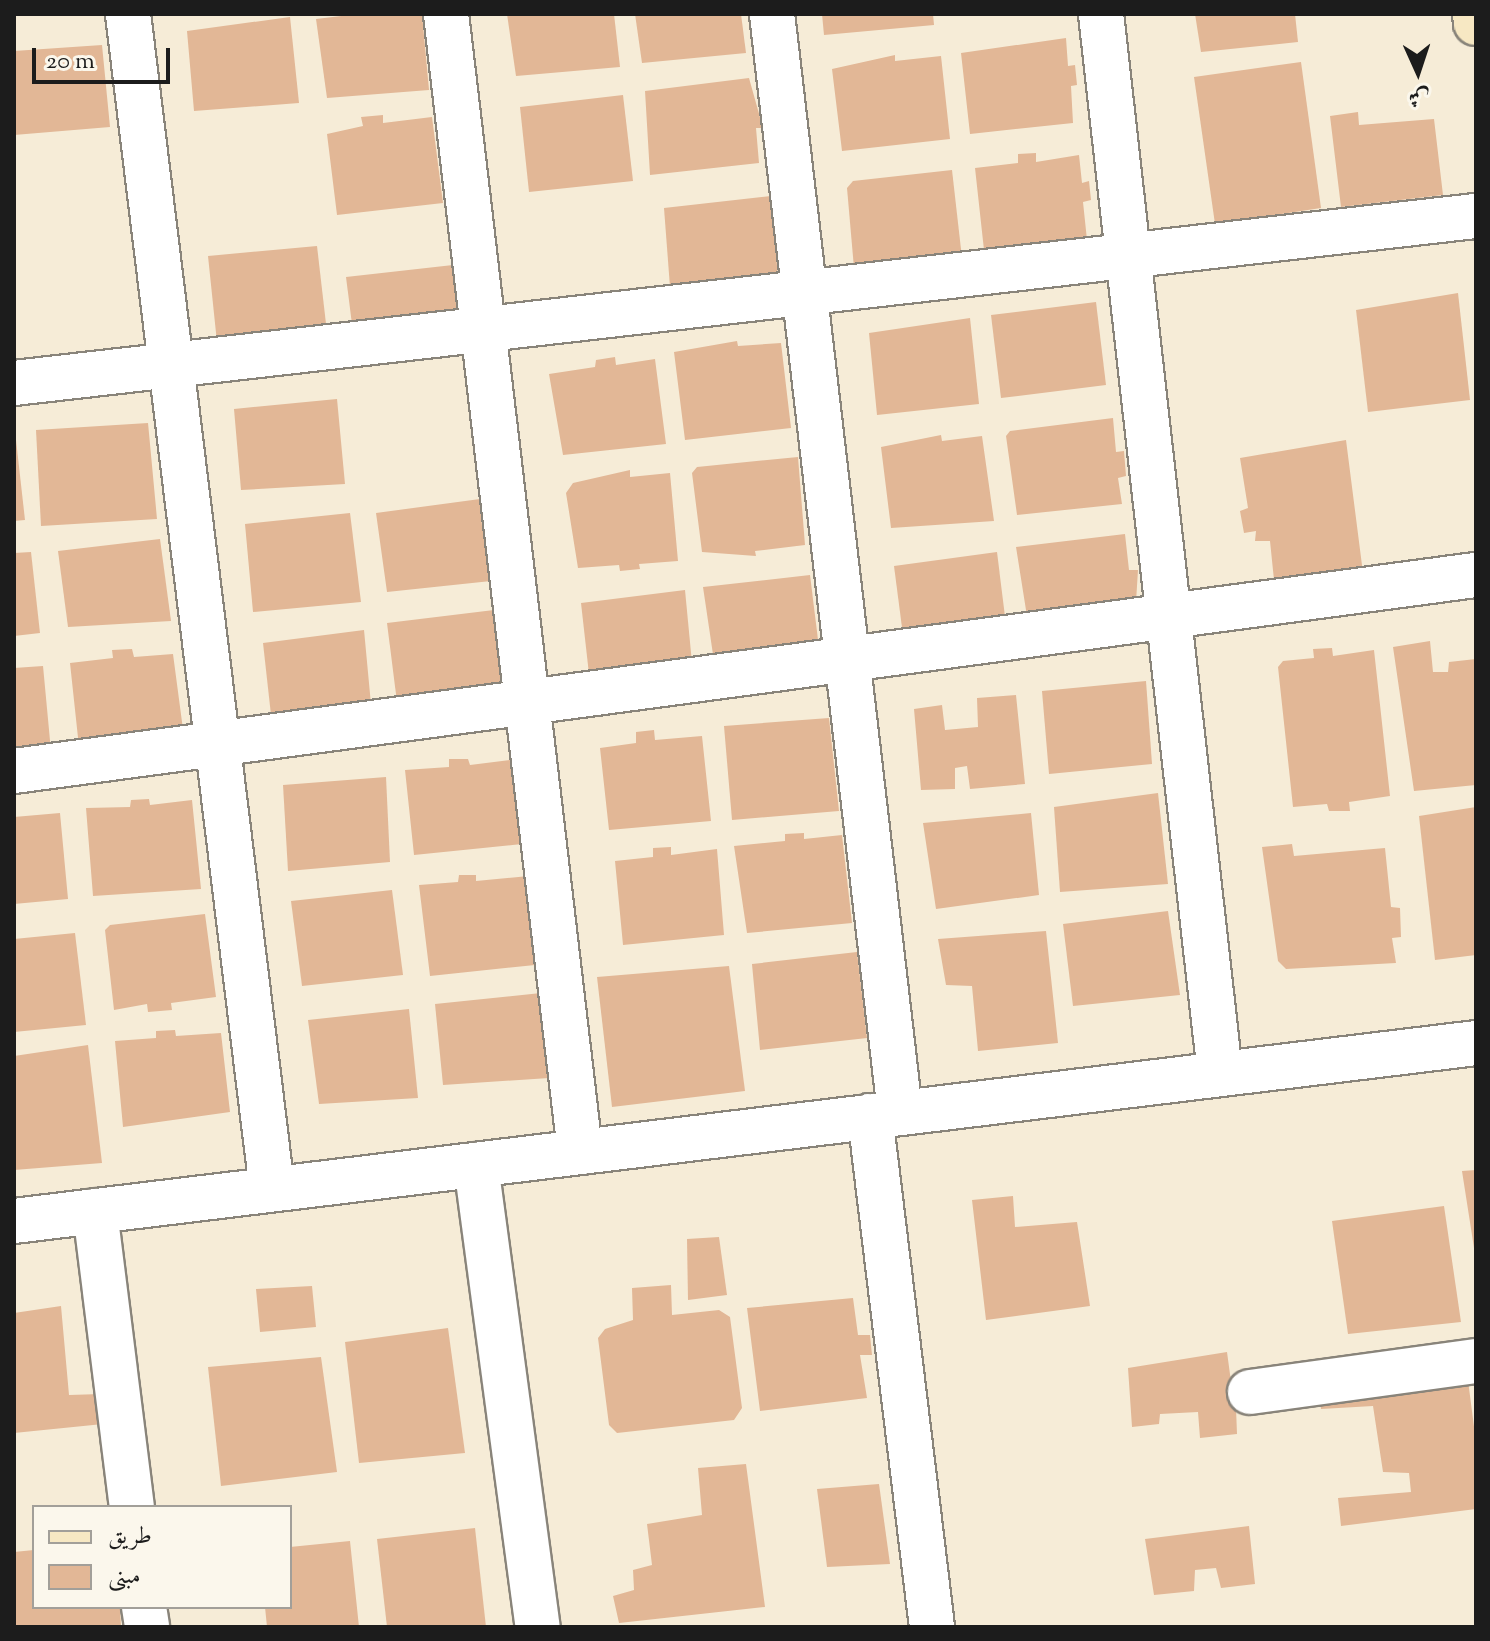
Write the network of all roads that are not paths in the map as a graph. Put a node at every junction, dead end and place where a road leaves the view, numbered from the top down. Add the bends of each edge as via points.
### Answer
1 (128, 14) edge
2 (446, 14) edge
3 (772, 14) edge
4 (1101, 14) edge
5 (1475, 14) edge
6 (1476, 23) edge
7 (1476, 216) edge
8 (1124, 256) junction
9 (802, 290) junction
10 (482, 326) junction
11 (171, 364) junction
12 (14, 383) edge
13 (1476, 575) edge
14 (1166, 617) junction
15 (847, 660) junction
16 (526, 703) junction
17 (218, 743) junction
18 (14, 771) edge
19 (1476, 1043) edge
20 (1220, 1073) junction
21 (885, 1114) junction
22 (580, 1152) junction
23 (476, 1165) junction
24 (272, 1189) junction
25 (95, 1211) junction
26 (14, 1221) edge
27 (1476, 1361) edge
28 (1250, 1392) dead end
29 (132, 1505) edge
30 (538, 1627) edge
31 (932, 1627) edge

1 - 11 street
2 - 10 street
3 - 9 street
4 - 8 street
5 - 6 street
7 - 8 street
8 - 9 street
8 - 14 street
9 - 10 street
9 - 15 street
10 - 11 street
10 - 16 street
11 - 12 street
11 - 17 street
13 - 14 street
14 - 15 street
14 - 20 street
15 - 16 street
15 - 21 street
16 - 17 street
16 - 22 street
17 - 18 street
17 - 24 street
19 - 20 street
20 - 21 street
21 - 22 street
21 - 31 street
22 - 23 street
23 - 24 street
23 - 30 street
24 - 25 street
25 - 26 street
25 - 29 street
27 - 28 street

